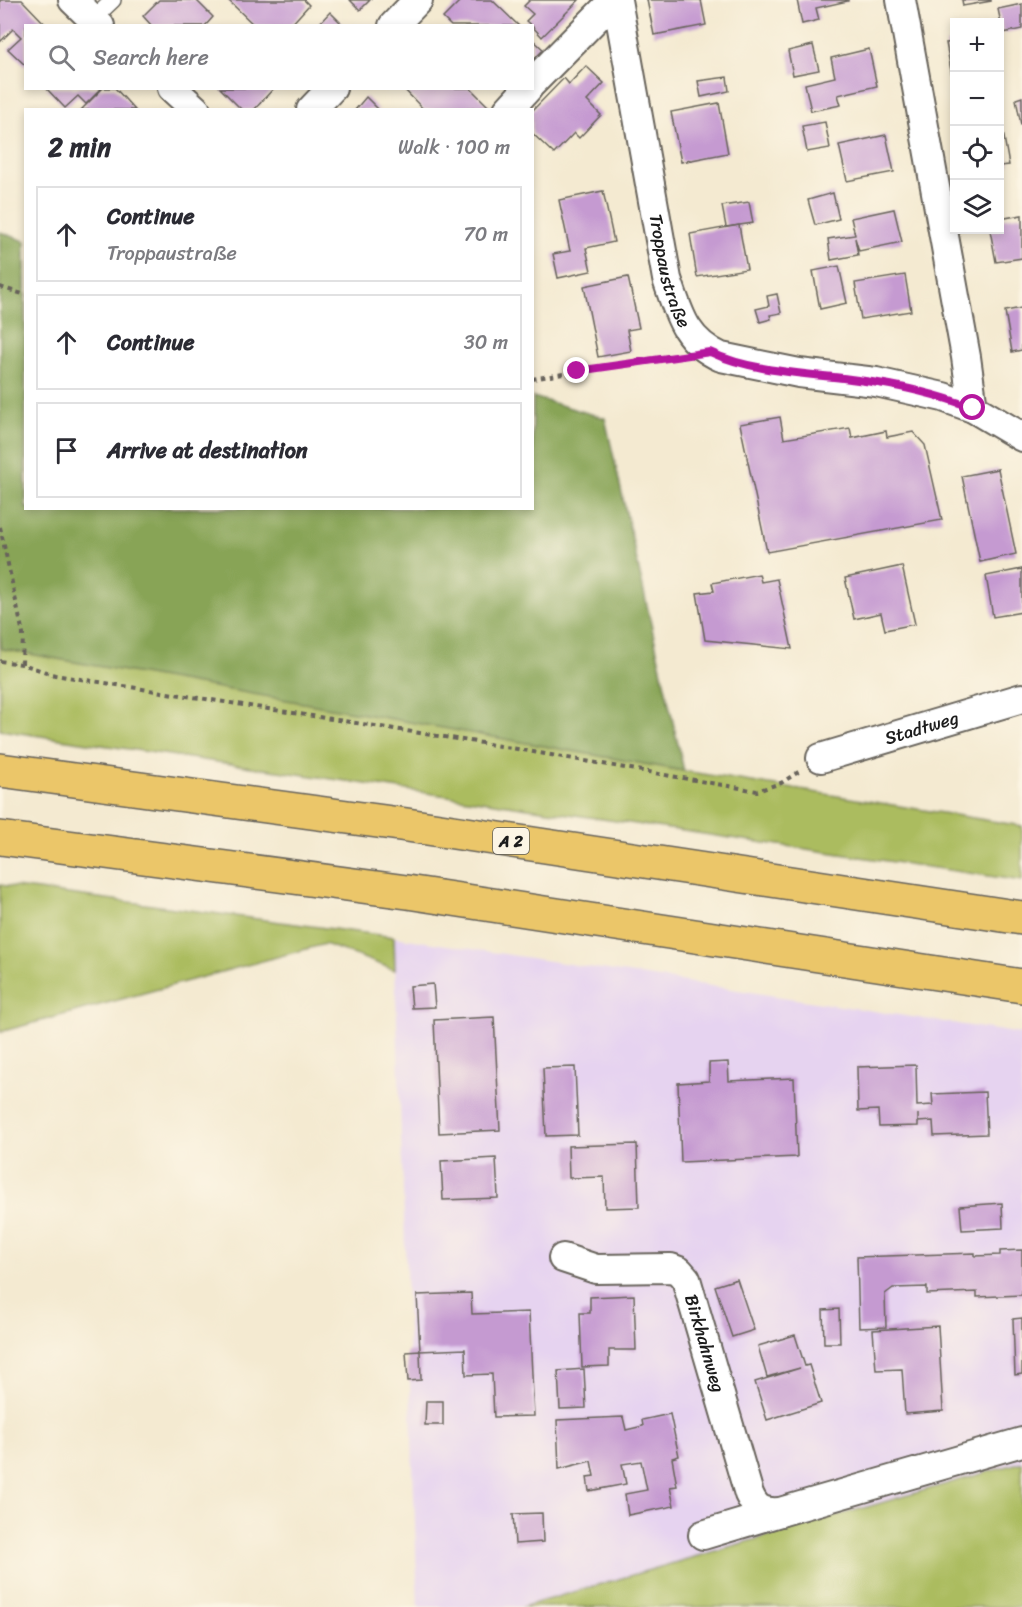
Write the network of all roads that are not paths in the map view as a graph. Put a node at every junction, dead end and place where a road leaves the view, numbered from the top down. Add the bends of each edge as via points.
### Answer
1 (418, 0) edge
2 (615, 0) edge
3 (901, 0) edge
4 (395, 24) edge
5 (534, 81) edge
6 (174, 90) edge
7 (330, 90) edge
8 (526, 90) edge
9 (194, 108) edge
10 (313, 108) edge
11 (510, 108) edge
12 (973, 408) junction
13 (1022, 438) edge
14 (1022, 698) edge
15 (821, 758) road end
16 (0, 770) edge
17 (0, 838) edge
18 (1022, 918) edge
19 (1022, 986) edge
20 (563, 1258) dead end
21 (1022, 1442) edge
22 (780, 1512) junction
23 (703, 1535) dead end

1 - 4 street
2 - 5 street
2 - 12 street, Troppaustraße via 668,279 681,319 693,338 721,357 876,382
3 - 12 street
6 - 9 street
7 - 10 street
8 - 11 street
12 - 13 street, Troppaustraße
14 - 15 street, Stadtweg
16 - 18 highway, A 2 via 407,825
17 - 19 highway via 407,892
20 - 22 street, Birkhahnweg via 596,1269 671,1268 686,1279 753,1504 770,1513
21 - 22 street
22 - 23 street

